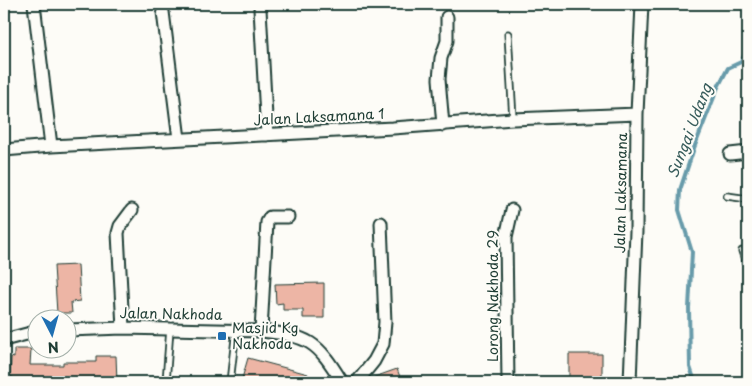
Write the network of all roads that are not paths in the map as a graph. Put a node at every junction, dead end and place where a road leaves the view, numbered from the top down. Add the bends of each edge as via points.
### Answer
1 (34, 4) edge
2 (162, 4) edge
3 (642, 4) edge
4 (260, 10) dead end
5 (447, 17) dead end
6 (508, 34) dead end
7 (637, 114) junction
8 (513, 120) junction
9 (442, 124) junction
10 (267, 135) junction
11 (179, 139) junction
12 (51, 146) junction
13 (4, 150) edge
14 (748, 152) edge
15 (730, 154) dead end
16 (727, 196) dead end
17 (748, 198) edge
18 (132, 210) dead end
19 (512, 210) dead end
20 (288, 217) dead end
21 (380, 223) dead end
22 (742, 251) dead end
23 (748, 266) edge
24 (123, 328) junction
25 (170, 328) junction
26 (78, 330) edge
27 (236, 330) junction
28 (261, 330) junction
29 (28, 334) edge
30 (4, 340) edge
31 (166, 382) edge
32 (230, 382) edge
33 (342, 382) edge
34 (357, 382) edge
35 (508, 382) edge
36 (630, 382) edge

1 - 12 street
2 - 11 street
3 - 7 street, Jalan Laksamana
4 - 10 street
5 - 9 street via 447,41 439,79
6 - 8 lane
7 - 8 street, Jalan Laksamana 1
7 - 36 street, Jalan Laksamana
8 - 9 street, Jalan Laksamana 1
9 - 10 street, Jalan Laksamana 1
10 - 11 street, Jalan Laksamana 1
11 - 12 street, Jalan Laksamana 1
12 - 13 street, Jalan Laksamana 1
14 - 15 street
16 - 17 lane
18 - 24 street via 118,233
19 - 35 street, Lorong Nakhoda 29 via 506,237
20 - 28 street via 270,218 267,222
21 - 34 street via 385,322 383,344
22 - 23 lane
24 - 25 street, Jalan Nakhoda
24 - 26 street, Jalan Nakhoda
25 - 27 street, Jalan Nakhoda
25 - 31 lane
27 - 28 street, Jalan Nakhoda
27 - 32 lane
28 - 33 street, Jalan Nakhoda via 302,338 314,345 324,353
29 - 30 street

